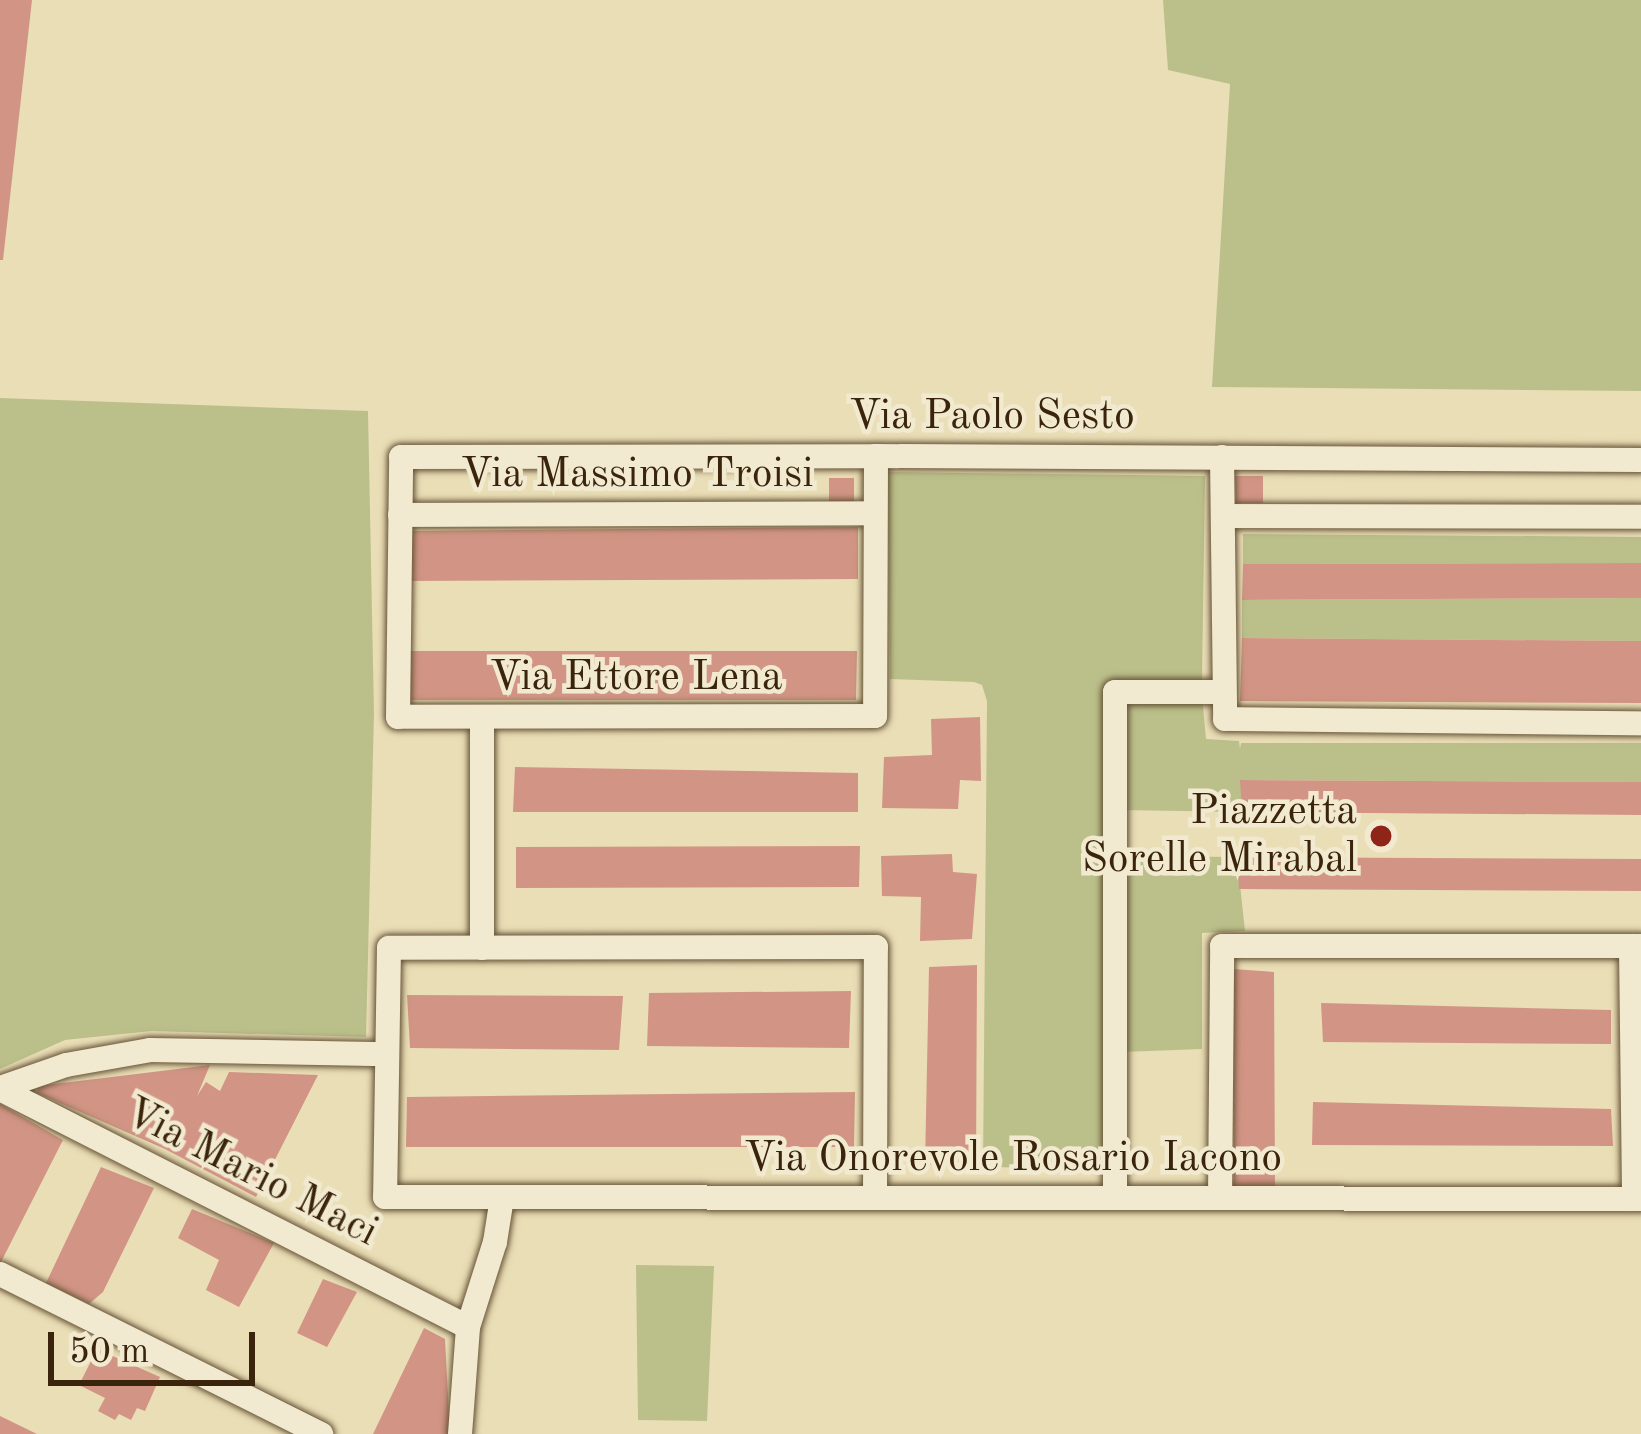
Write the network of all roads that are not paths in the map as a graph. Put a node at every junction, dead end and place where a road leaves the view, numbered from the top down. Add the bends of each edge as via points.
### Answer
1 (876, 455) junction
2 (1222, 458) junction
3 (1641, 460) edge
4 (875, 513) junction
5 (400, 515) junction
6 (1222, 516) junction
7 (1641, 517) edge
8 (1224, 692) junction
9 (482, 717) junction
10 (1641, 723) edge
11 (1636, 946) edge
12 (482, 948) junction
13 (387, 1054) junction
14 (0, 1089) edge
15 (502, 1198) junction
16 (875, 1198) junction
17 (1115, 1198) junction
18 (1220, 1198) junction
19 (1637, 1199) edge
20 (0, 1274) edge
21 (467, 1327) junction
22 (321, 1434) edge
23 (460, 1434) edge

1 - 2 street, Via Paolo Sesto
1 - 4 street
1 - 5 street, Via Paolo Sesto via 400,458
2 - 3 street, Via Paolo Sesto
2 - 6 street
4 - 5 street, Via Massimo Troisi
4 - 9 street, Via Ettore Lena via 875,716
5 - 9 street, Via Ettore Lena via 398,717
6 - 7 street
6 - 8 street
8 - 10 street via 1225,718
8 - 17 street via 1115,692
9 - 12 street
11 - 18 street via 1222,946
11 - 19 street
12 - 13 street via 388,948
12 - 16 street via 876,947
13 - 14 street via 151,1049 66,1065
13 - 15 street, Via Onorevole Rosario Iacono via 386,1197
14 - 21 street, Via Mario Maci
15 - 16 street, Via Onorevole Rosario Iacono
15 - 21 street
16 - 17 street, Via Onorevole Rosario Iacono
17 - 18 street, Via Onorevole Rosario Iacono
18 - 19 street, Via Onorevole Rosario Iacono
20 - 22 street
21 - 23 street

